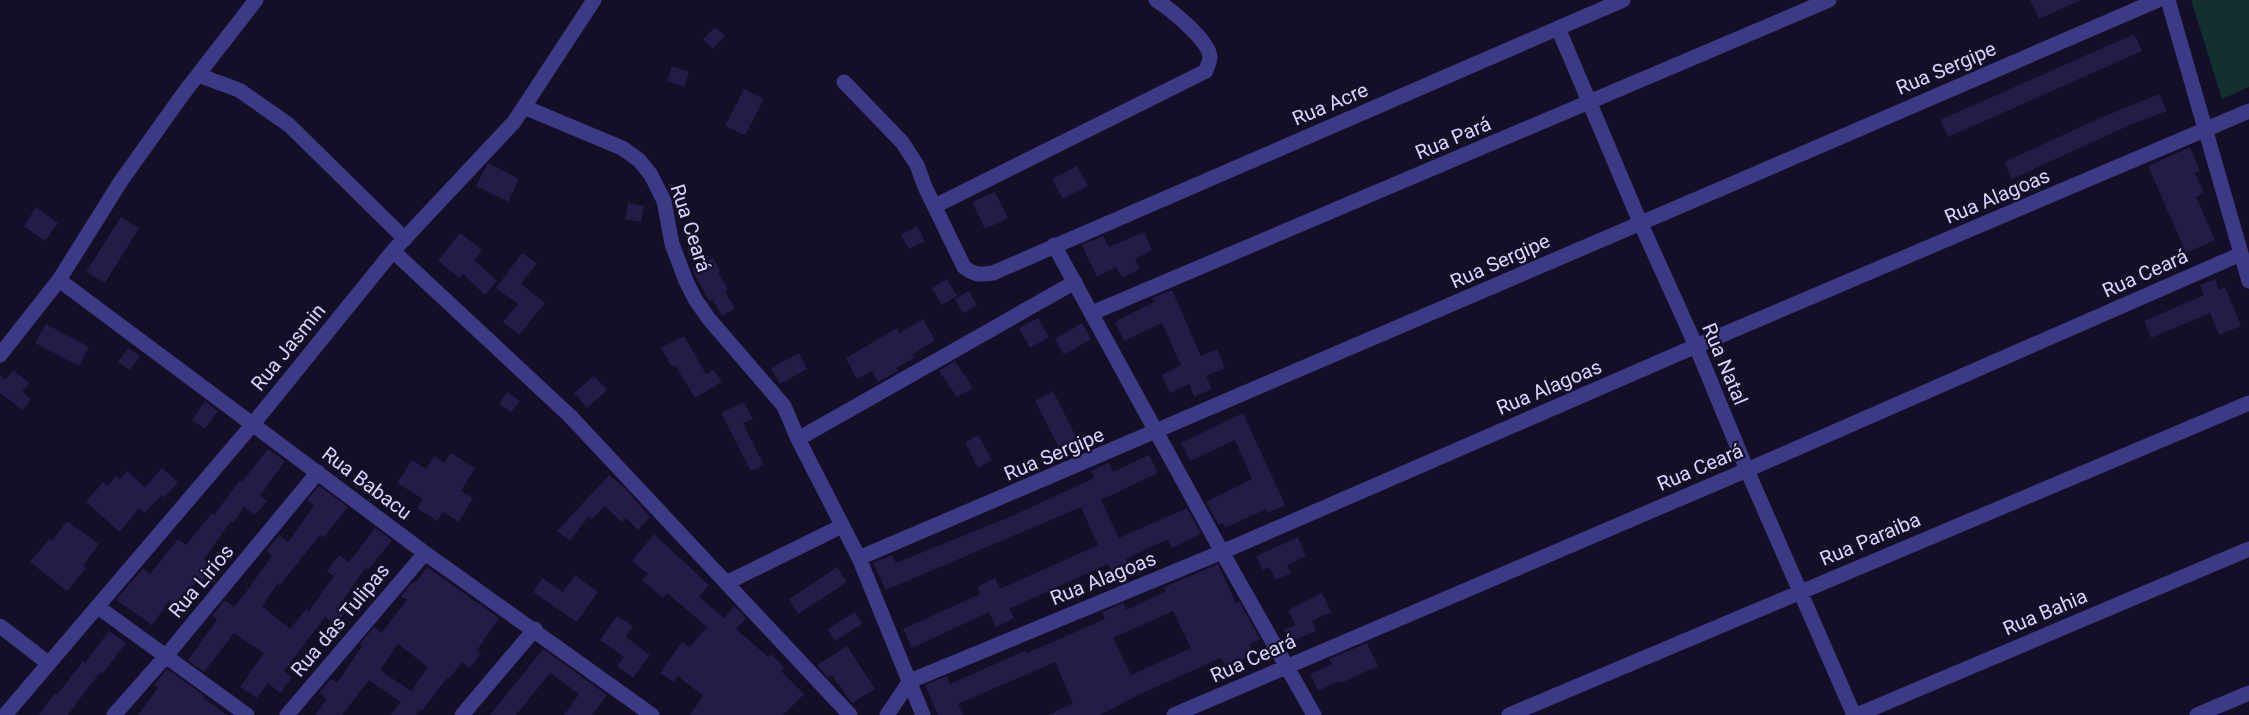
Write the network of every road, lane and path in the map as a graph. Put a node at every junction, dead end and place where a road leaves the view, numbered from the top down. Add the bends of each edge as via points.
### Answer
1 (256, 0) edge
2 (594, 0) edge
3 (1156, 0) edge
4 (1623, 0) edge
5 (1829, 0) edge
6 (2158, 0) edge
7 (2168, 0) edge
8 (1558, 28) junction
9 (198, 75) junction
10 (844, 82) dead end
11 (1589, 103) junction
12 (524, 107) junction
13 (2249, 111) edge
14 (2205, 130) junction
15 (935, 206) junction
16 (1640, 222) junction
17 (405, 239) junction
18 (1054, 245) junction
19 (393, 251) junction
20 (2241, 254) junction
21 (59, 280) junction
22 (2249, 281) edge
23 (1075, 282) junction
24 (1092, 313) junction
25 (1696, 346) junction
26 (0, 355) edge
27 (2249, 403) edge
28 (253, 424) junction
29 (1157, 434) junction
30 (798, 440) junction
31 (1747, 470) junction
32 (318, 472) junction
33 (842, 526) junction
34 (2249, 549) edge
35 (1222, 552) junction
36 (425, 553) junction
37 (859, 558) junction
38 (726, 583) junction
39 (1800, 591) junction
40 (98, 607) junction
41 (0, 626) edge
42 (535, 629) junction
43 (166, 656) junction
44 (48, 663) junction
45 (1287, 665) junction
46 (910, 681) junction
47 (2249, 693) edge
48 (643, 712) edge
49 (5, 715) edge
50 (114, 715) edge
51 (247, 715) edge
52 (287, 715) edge
53 (462, 715) edge
54 (850, 715) edge
55 (887, 715) edge
56 (923, 715) edge
57 (1174, 715) edge
58 (1314, 715) edge
59 (1509, 715) edge
60 (1856, 715) edge
61 (2197, 715) edge

1 - 9 street
2 - 12 street, Rua Jasmin
3 - 15 street via 1179,15 1208,49 1206,71
4 - 8 street, Rua Acre
5 - 11 street, Rua Pará
6 - 16 street, Rua Sergipe
7 - 14 street
8 - 11 street, Rua Natal
8 - 18 street, Rua Acre
9 - 17 street via 239,90 289,125
9 - 21 street via 121,181
10 - 15 street via 903,142 918,165
11 - 16 street, Rua Natal
11 - 24 street, Rua Pará
12 - 17 street, Rua Jasmin
12 - 30 street, Rua Ceará via 622,148 639,160 664,201 672,244 695,299 784,406
13 - 14 street, Rua Alagoas
14 - 20 street
14 - 25 street, Rua Alagoas
15 - 18 street, Rua Acre via 964,267 973,274 993,273
16 - 25 street, Rua Natal
16 - 29 street, Rua Sergipe
17 - 19 street, Rua Jasmin
18 - 23 street
19 - 28 street, Rua Jasmin
19 - 38 street via 570,416
20 - 22 street
20 - 31 street, Rua Ceará
21 - 26 street
21 - 28 street, Rua Babacu
23 - 24 street
23 - 30 street
24 - 29 street
25 - 31 street, Rua Natal
25 - 35 street, Rua Alagoas
27 - 39 street, Rua Paraiba
28 - 32 street, Rua Babacu
28 - 40 street, Rua Jasmin
29 - 35 street
29 - 37 street, Rua Sergipe
30 - 33 street, Rua Ceará
31 - 39 street, Rua Natal
31 - 45 street, Rua Ceará
32 - 36 street, Rua Babacu
32 - 43 street, Rua Lirios
33 - 37 street, Rua Ceará
33 - 38 street
34 - 60 street, Rua Bahia
35 - 45 street
35 - 46 street, Rua Alagoas
36 - 42 street, Rua Babacu
36 - 52 street, Rua das Tulipas
37 - 46 street
38 - 54 street
39 - 59 street, Rua Paraiba
39 - 60 street, Rua Natal
40 - 43 street
40 - 44 street, Rua Jasmin
41 - 44 street
42 - 48 street, Rua Babacu
42 - 53 street
43 - 50 street, Rua Lirios
43 - 51 street
44 - 49 street, Rua Jasmin
45 - 57 street, Rua Ceará
45 - 58 street
46 - 55 street
46 - 56 street
47 - 61 street

